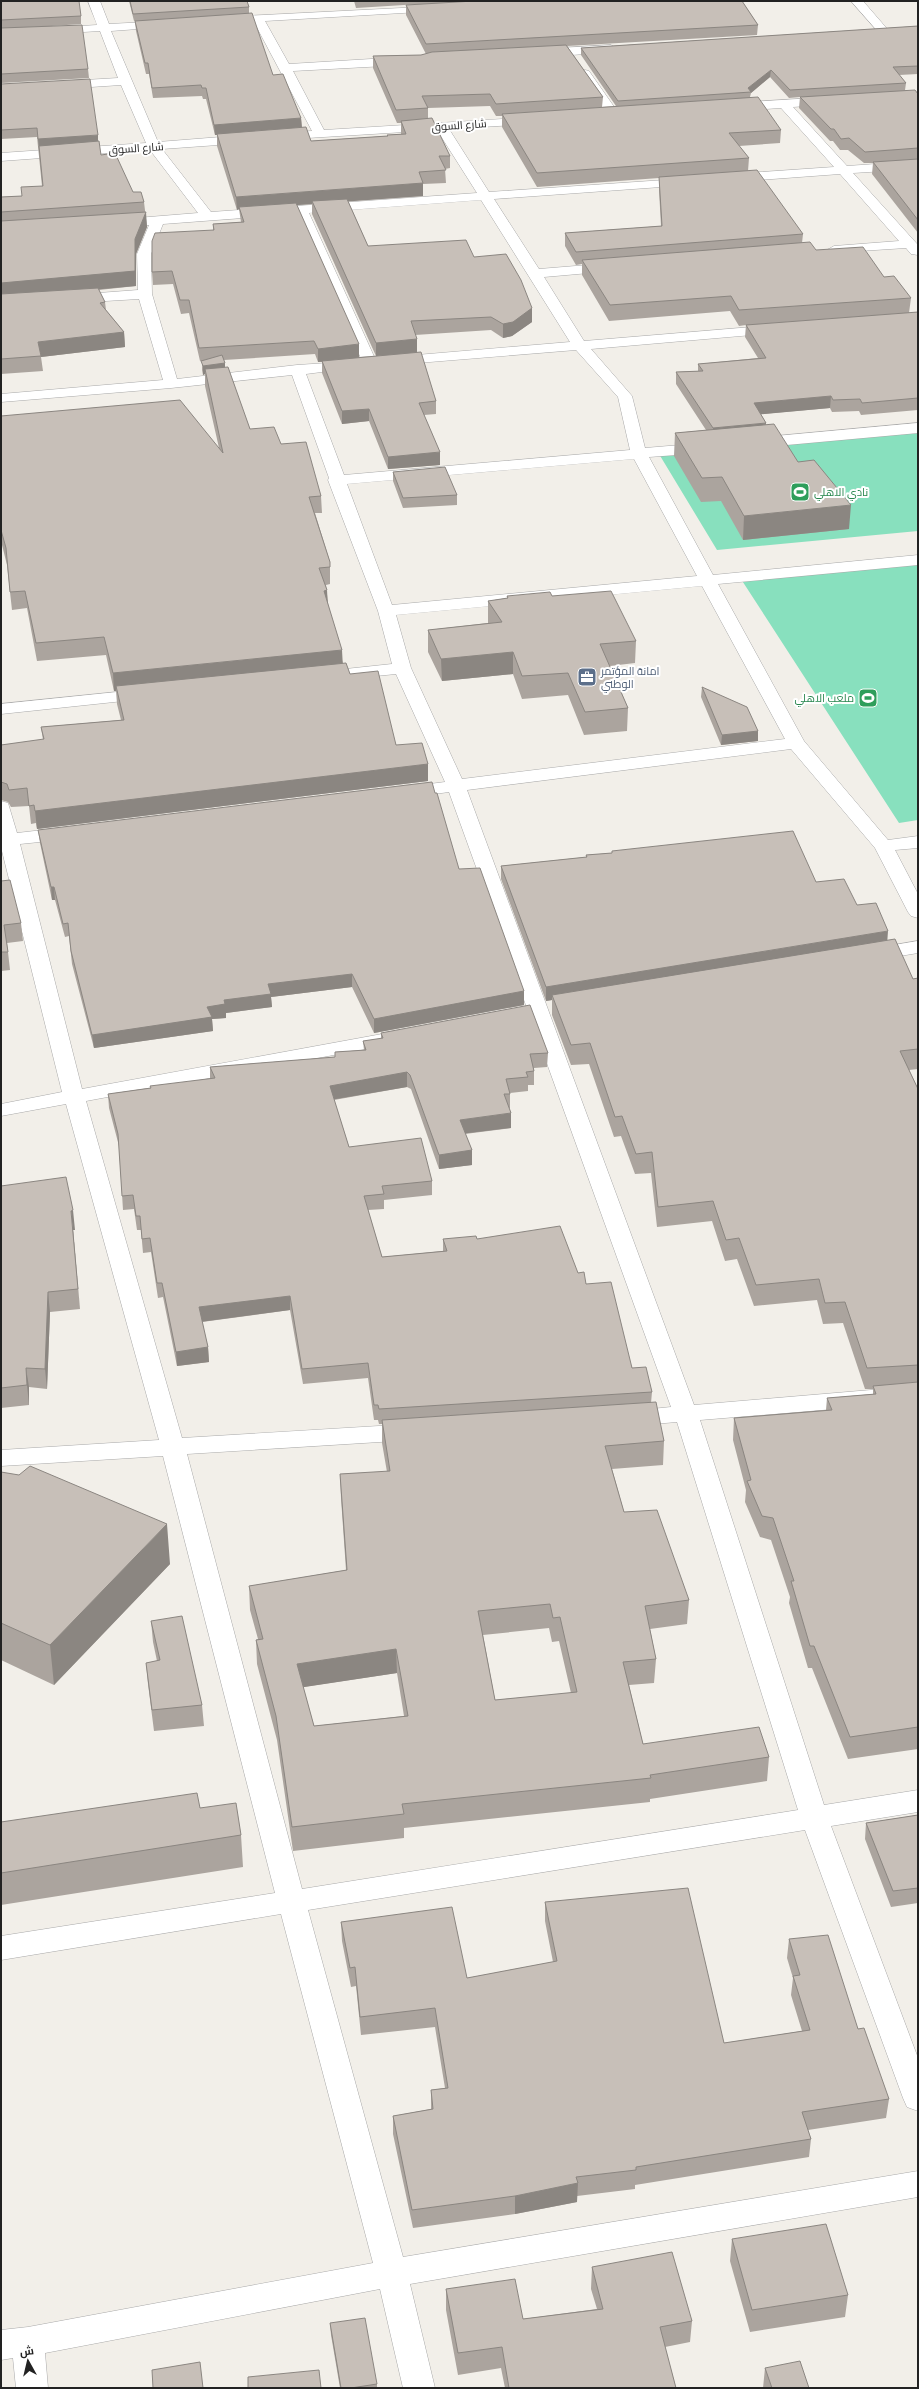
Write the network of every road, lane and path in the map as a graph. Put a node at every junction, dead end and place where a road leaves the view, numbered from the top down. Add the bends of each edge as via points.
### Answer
1 (94, 1) edge
2 (857, 1) edge
3 (448, 7) edge
4 (258, 18) junction
5 (212, 21) edge
6 (173, 23) edge
7 (104, 28) junction
8 (898, 32) edge
9 (885, 33) junction
10 (1, 34) edge
11 (869, 34) edge
12 (623, 48) edge
13 (570, 51) junction
14 (526, 54) edge
15 (417, 60) edge
16 (285, 68) junction
17 (125, 81) junction
18 (1, 89) edge
19 (838, 100) edge
20 (783, 104) junction
21 (721, 107) edge
22 (628, 113) edge
23 (613, 114) junction
24 (597, 115) edge
25 (543, 119) edge
26 (442, 126) junction
27 (319, 133) junction
28 (154, 147) junction
29 (1, 157) edge
30 (918, 165) edge
31 (843, 170) junction
32 (716, 179) edge
33 (700, 180) edge
34 (484, 196) junction
35 (301, 209) junction
36 (207, 216) junction
37 (158, 220) junction
38 (103, 224) edge
39 (913, 248) edge
40 (821, 251) edge
41 (622, 267) edge
42 (534, 274) junction
43 (145, 294) junction
44 (62, 300) edge
45 (792, 328) edge
46 (579, 344) junction
47 (370, 363) junction
48 (297, 369) junction
49 (170, 384) junction
50 (1, 398) edge
51 (918, 428) edge
52 (740, 445) edge
53 (717, 447) edge
54 (639, 454) junction
55 (336, 480) junction
56 (918, 560) edge
57 (707, 580) junction
58 (386, 611) junction
59 (402, 668) junction
60 (316, 677) edge
61 (166, 692) edge
62 (1, 709) edge
63 (796, 743) junction
64 (456, 786) junction
65 (385, 794) edge
66 (1, 807) edge
67 (87, 830) edge
68 (5, 840) edge
69 (918, 842) edge
70 (883, 846) junction
71 (918, 912) edge
72 (918, 946) edge
73 (848, 958) edge
74 (561, 1006) edge
75 (530, 1012) junction
76 (412, 1034) edge
77 (74, 1098) junction
78 (1, 1110) edge
79 (918, 1394) edge
80 (686, 1414) junction
81 (607, 1420) edge
82 (433, 1431) edge
83 (173, 1448) junction
84 (1, 1458) edge
85 (918, 1801) edge
86 (815, 1819) junction
87 (292, 1902) junction
88 (1, 1948) edge
89 (918, 2098) edge
90 (918, 2184) edge
91 (392, 2273) junction
92 (15, 2344) edge
93 (32, 2388) edge
94 (419, 2388) edge

1 - 7 street
2 - 9 street
3 - 4 street
4 - 5 street
4 - 16 street
6 - 7 street
7 - 10 street
7 - 17 street
8 - 9 street
9 - 11 street
12 - 13 street
13 - 14 street
13 - 23 street
15 - 16 street
16 - 27 street
17 - 18 street
17 - 28 street
19 - 20 street
20 - 21 street
20 - 31 street
22 - 23 street
23 - 24 street
25 - 26 street, شارع السوق
26 - 27 street, شارع السوق
26 - 34 street
27 - 28 street, شارع السوق
28 - 29 street, شارع السوق
28 - 36 street
30 - 31 street
31 - 32 street
31 - 39 street
33 - 34 street
34 - 35 street
34 - 42 street
35 - 36 street
35 - 47 street
36 - 37 street
37 - 38 street
37 - 43 street via 144,254
39 - 40 street
41 - 42 street
42 - 46 street
43 - 44 street
43 - 49 street
45 - 46 street
46 - 47 street
46 - 54 street via 625,396
47 - 48 street
48 - 49 street
48 - 55 street
49 - 50 street
51 - 52 street
53 - 54 street
54 - 55 street
54 - 57 street
55 - 58 street
56 - 57 street
57 - 58 street
57 - 63 street
58 - 59 street
59 - 60 street
59 - 64 street
61 - 62 street
63 - 64 street
63 - 70 street
64 - 65 street
64 - 75 street
66 - 68 street
67 - 68 street
68 - 77 street
69 - 70 street
70 - 71 street
72 - 73 street
74 - 75 street
75 - 80 street
76 - 77 street
77 - 78 street
77 - 83 street
79 - 80 street
80 - 81 street
80 - 86 street
82 - 83 street
83 - 84 street
83 - 87 street
85 - 86 street
86 - 87 street
86 - 89 street
87 - 88 street
87 - 91 street
90 - 91 street
91 - 92 street
91 - 94 street
92 - 93 street

